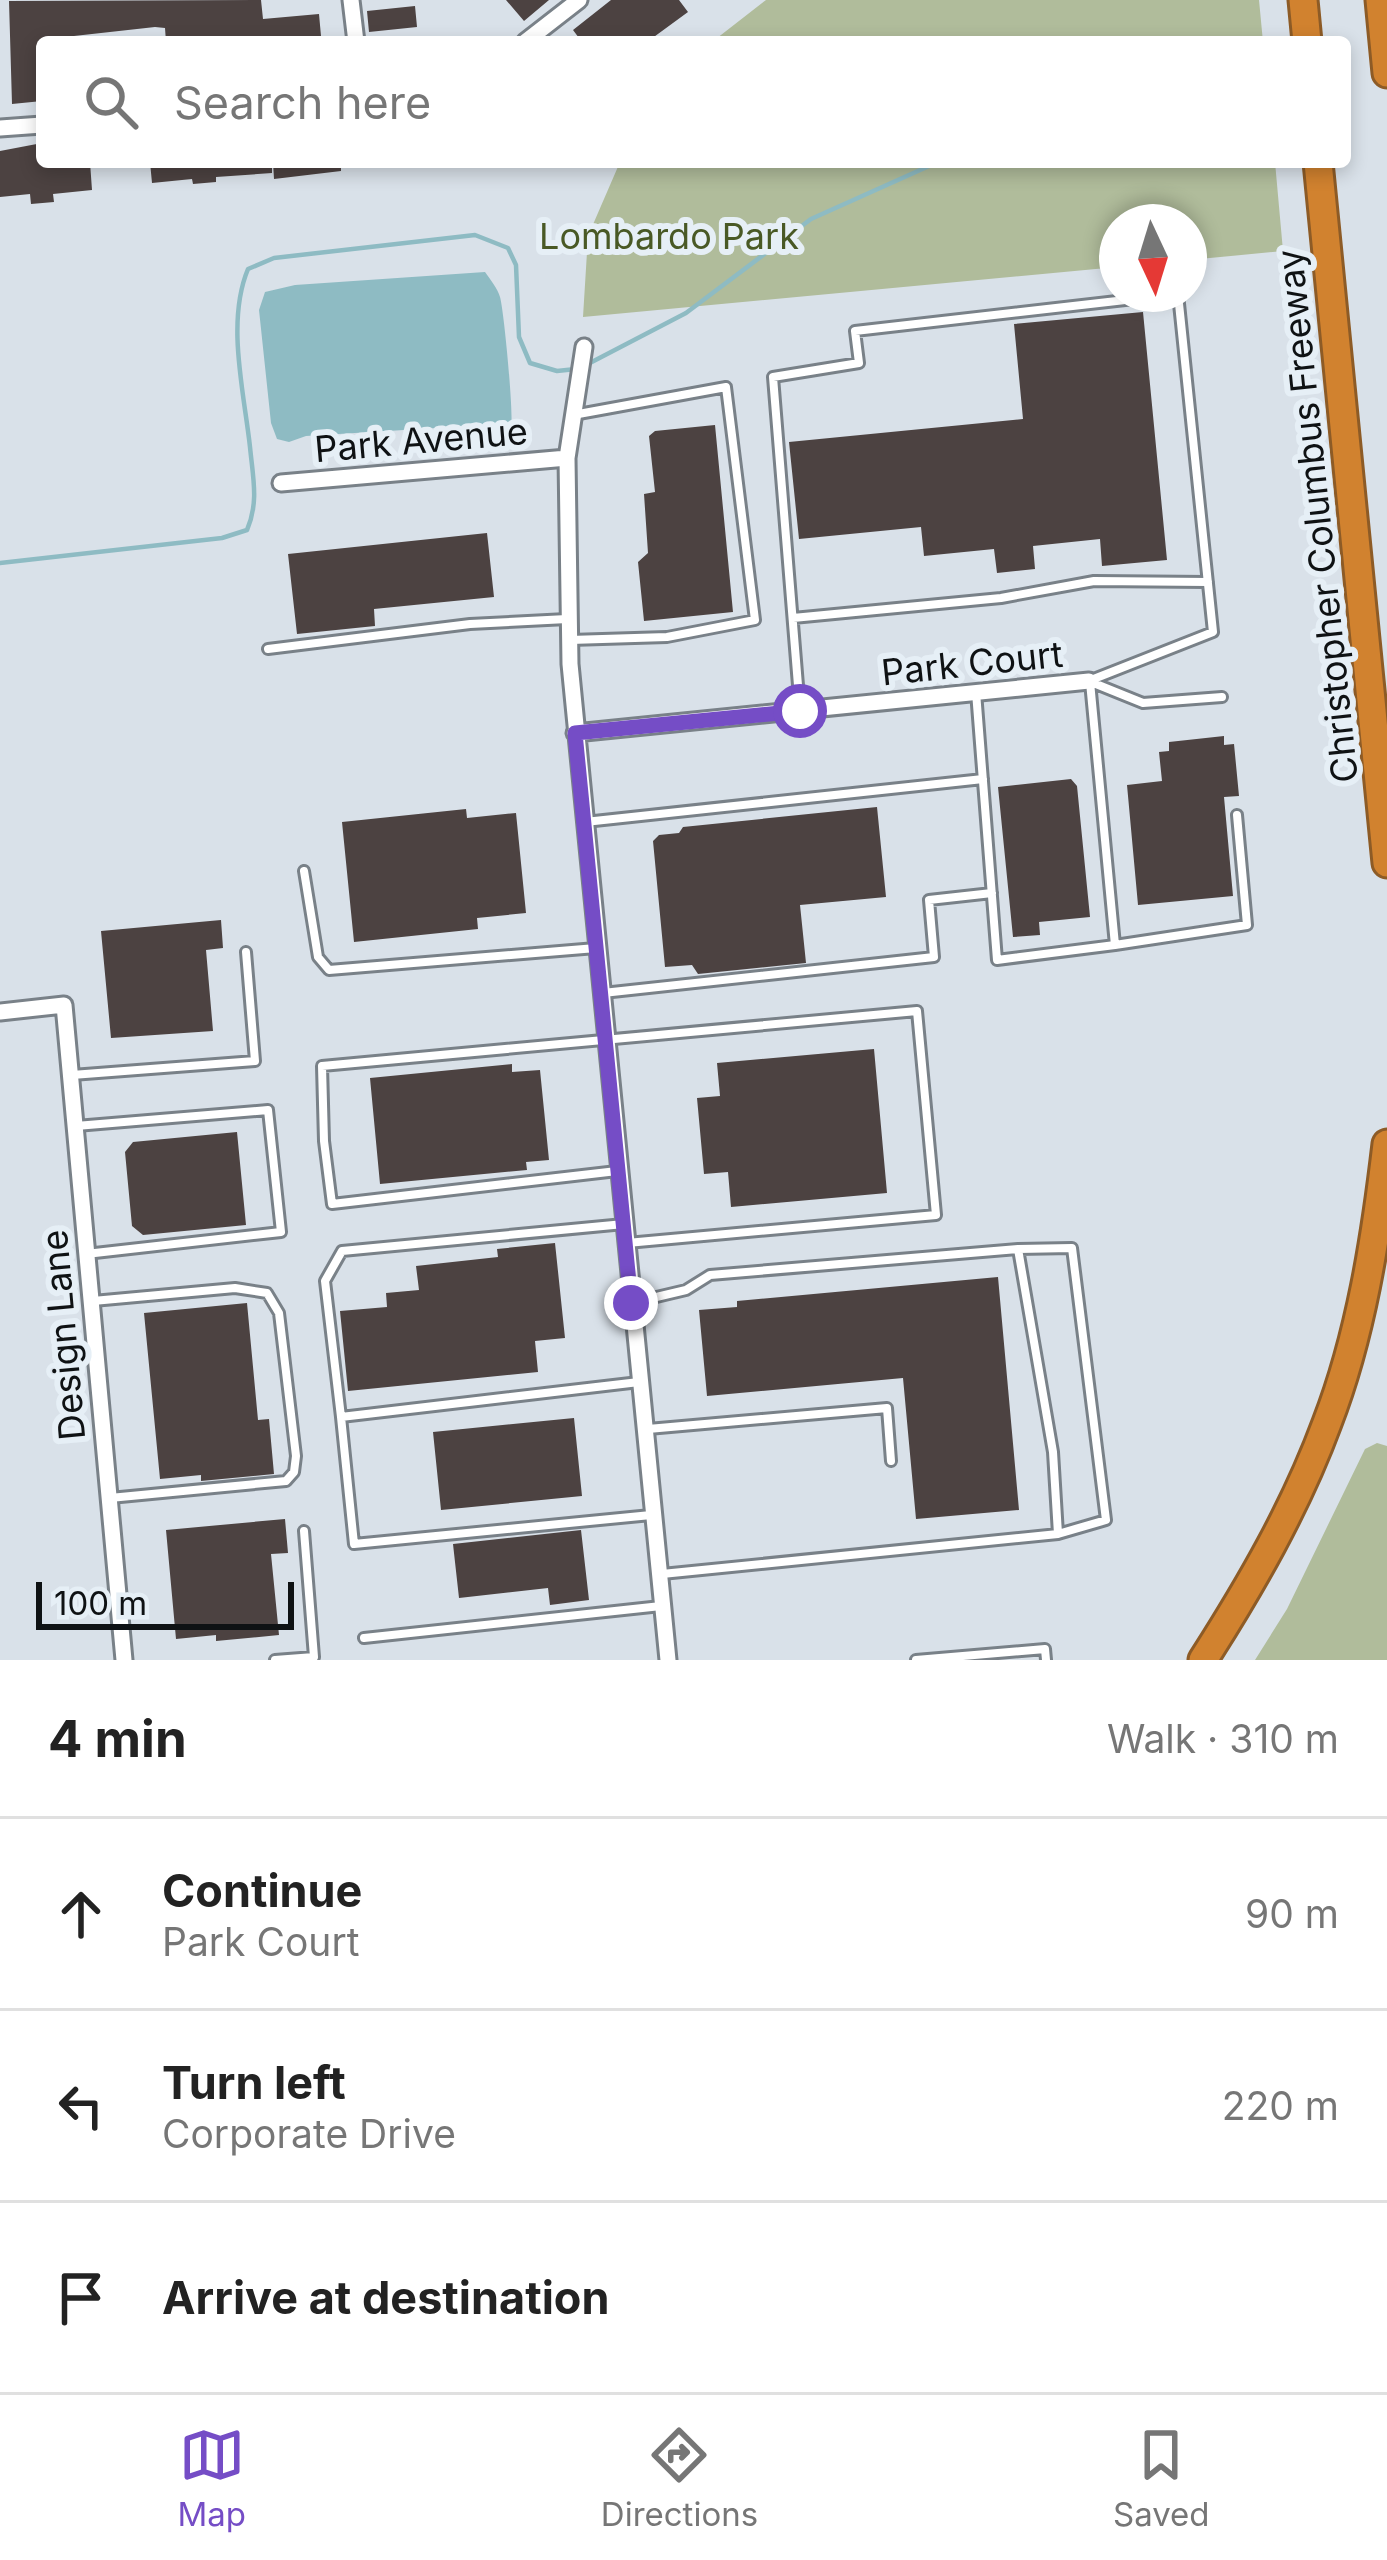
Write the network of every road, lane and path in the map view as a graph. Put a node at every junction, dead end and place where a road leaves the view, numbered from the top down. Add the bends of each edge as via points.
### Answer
1 (351, 0) edge
2 (579, 0) edge
3 (1303, 0) edge
4 (1380, 0) edge
5 (355, 36) edge
6 (533, 36) edge
7 (1306, 36) edge
8 (1387, 73) edge
9 (36, 125) edge
10 (0, 128) edge
11 (1319, 168) edge
12 (584, 347) dead end
13 (573, 415) junction
14 (567, 458) junction
15 (280, 483) dead end
16 (1208, 582) junction
17 (793, 618) junction
18 (567, 619) junction
19 (568, 640) junction
20 (268, 649) dead end
21 (1089, 681) junction
22 (976, 691) junction
23 (1222, 697) dead end
24 (800, 711) junction
25 (575, 733) junction
26 (983, 779) junction
27 (1237, 814) dead end
28 (584, 822) junction
29 (1387, 863) edge
30 (304, 871) dead end
31 (992, 893) junction
32 (1115, 945) junction
33 (597, 948) junction
34 (246, 952) dead end
35 (602, 993) junction
36 (0, 1012) edge
37 (606, 1042) junction
38 (70, 1075) junction
39 (75, 1126) junction
40 (1387, 1144) edge
41 (619, 1171) junction
42 (624, 1224) junction
43 (626, 1244) junction
44 (1018, 1249) junction
45 (86, 1254) junction
46 (90, 1301) junction
47 (631, 1303) junction
48 (639, 1382) junction
49 (341, 1417) junction
50 (644, 1429) junction
51 (891, 1461) dead end
52 (109, 1498) junction
53 (652, 1515) junction
54 (304, 1531) dead end
55 (1058, 1534) junction
56 (660, 1575) junction
57 (663, 1605) junction
58 (364, 1638) dead end
59 (999, 1656) edge
60 (124, 1660) edge
61 (275, 1660) edge
62 (668, 1660) edge
63 (916, 1660) edge
64 (1046, 1660) edge
65 (1203, 1660) edge

1 - 5 street
2 - 6 street
3 - 7 highway
4 - 8 highway
9 - 10 street
11 - 29 highway, Christopher Columbus Freeway
12 - 13 street
13 - 14 street
13 - 19 lane via 726,387 755,620 667,637
14 - 15 street, Park Avenue
14 - 18 street
16 - 17 lane via 1094,581
16 - 17 lane via 1178,294 855,331 859,363 772,377
16 - 21 lane via 1213,632
17 - 24 lane
18 - 19 street
18 - 20 lane
19 - 25 street
21 - 22 street, Park Court
21 - 23 lane via 1143,703
21 - 32 lane
22 - 24 street, Park Court
22 - 26 lane
24 - 25 street, Park Court
25 - 28 street
26 - 28 lane
26 - 31 lane
27 - 32 lane via 1246,925
28 - 33 street
30 - 33 lane via 317,957 328,970
31 - 32 lane via 997,960
31 - 35 lane via 928,900 934,957
33 - 35 street
34 - 38 lane via 255,1061
35 - 37 street
36 - 38 street, Design Lane via 64,1005
37 - 41 street
37 - 41 lane via 322,1066 324,1141 332,1204
37 - 43 lane via 917,1011 936,1215
38 - 39 street, Design Lane
39 - 45 street, Design Lane
39 - 45 lane via 268,1110 281,1232
40 - 65 highway via 1358,1324 1328,1423 1280,1527
41 - 42 street
42 - 43 street
42 - 49 lane via 342,1252 325,1281
43 - 47 street
44 - 47 lane via 710,1275 686,1290
44 - 55 lane via 1053,1452
44 - 55 lane via 1072,1248 1106,1520
45 - 46 street, Design Lane
46 - 52 street, Design Lane
46 - 52 lane via 235,1288 267,1293 279,1313 296,1456 286,1481
47 - 48 street
48 - 49 lane
48 - 50 street
49 - 53 lane via 354,1544
50 - 51 lane via 887,1408
50 - 53 street
52 - 60 street, Design Lane
53 - 56 street
54 - 61 lane via 314,1657
55 - 56 lane
56 - 57 street
57 - 58 lane
57 - 62 street
59 - 63 lane
59 - 64 lane via 1045,1649

